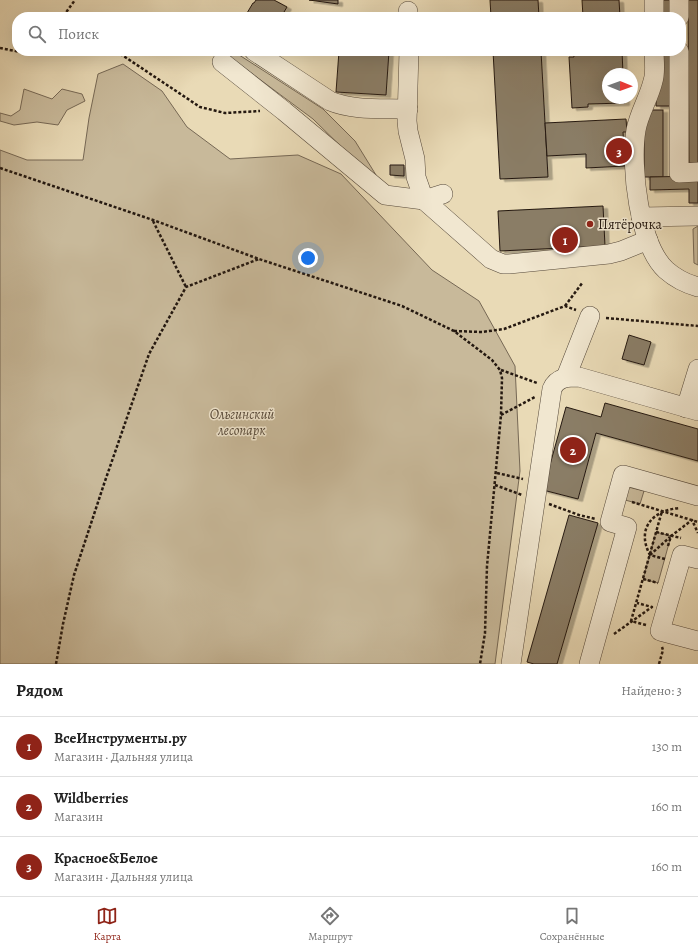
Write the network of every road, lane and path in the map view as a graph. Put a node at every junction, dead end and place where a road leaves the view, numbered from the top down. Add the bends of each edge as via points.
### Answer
1 (75, 0) edge
2 (654, 0) edge
3 (679, 0) edge
4 (67, 12) edge
5 (654, 12) edge
6 (679, 12) edge
7 (0, 48) edge
8 (12, 51) edge
9 (124, 56) edge
10 (262, 56) edge
11 (409, 56) edge
12 (654, 56) edge
13 (679, 56) edge
14 (222, 62) dead end
15 (408, 109) junction
16 (284, 111) junction
17 (0, 168) edge
18 (698, 172) edge
19 (443, 194) dead end
20 (424, 200) junction
21 (698, 216) edge
22 (642, 217) junction
23 (153, 220) junction
24 (648, 240) junction
25 (259, 259) junction
26 (583, 282) dead end
27 (186, 286) junction
28 (698, 287) edge
29 (565, 306) junction
30 (590, 316) junction
31 (698, 326) edge
32 (454, 331) junction
33 (698, 369) edge
34 (500, 370) junction
35 (559, 383) junction
36 (692, 410) edge
37 (501, 415) junction
38 (497, 473) junction
39 (495, 485) junction
40 (536, 491) junction
41 (617, 498) junction
42 (692, 502) edge
43 (662, 511) junction
44 (610, 522) junction
45 (698, 522) edge
46 (671, 536) dead end
47 (650, 555) junction
48 (665, 559) dead end
49 (698, 559) edge
50 (643, 579) junction
51 (658, 583) dead end
52 (636, 603) junction
53 (632, 621) junction
54 (646, 625) dead end
55 (698, 641) edge
56 (591, 656) edge
57 (56, 664) edge
58 (480, 664) edge
59 (511, 664) edge

1 - 4 path
2 - 5 street
3 - 6 street
7 - 8 path
9 - 16 path via 200,107 225,113
10 - 15 street via 339,105
11 - 15 street
12 - 22 street via 653,82 638,121 636,138 636,171
13 - 18 street via 679,173
14 - 16 street
15 - 20 street via 408,131 415,159 416,177
16 - 20 street via 385,195
17 - 23 path
19 - 20 street
20 - 24 street via 491,259 503,264 609,254
21 - 22 street
22 - 24 street
23 - 25 path
23 - 27 path
24 - 28 street via 655,256 666,270 684,282
25 - 27 path
25 - 32 path via 402,306
26 - 29 path
27 - 57 path via 149,354 104,484 74,575
29 - 30 path
29 - 32 path via 504,329 482,332
30 - 31 path
30 - 35 street
32 - 34 path via 492,360
33 - 36 street
34 - 35 path
34 - 37 path
35 - 36 street via 579,377
35 - 37 path
35 - 40 street
37 - 38 path
38 - 39 path
38 - 40 path
39 - 40 path
39 - 58 path via 487,566 485,633
40 - 44 path via 580,515
40 - 59 street
41 - 42 street via 624,475
41 - 43 path
41 - 44 street
42 - 43 path via 679,508
43 - 45 path
43 - 47 path
43 - 47 path via 646,528 645,543
44 - 56 street via 627,527
46 - 47 path
47 - 48 path
47 - 50 path
49 - 55 street via 682,555 660,631
50 - 51 path
50 - 52 path
52 - 53 path
52 - 53 path via 652,607
53 - 54 path
53 - 56 path

